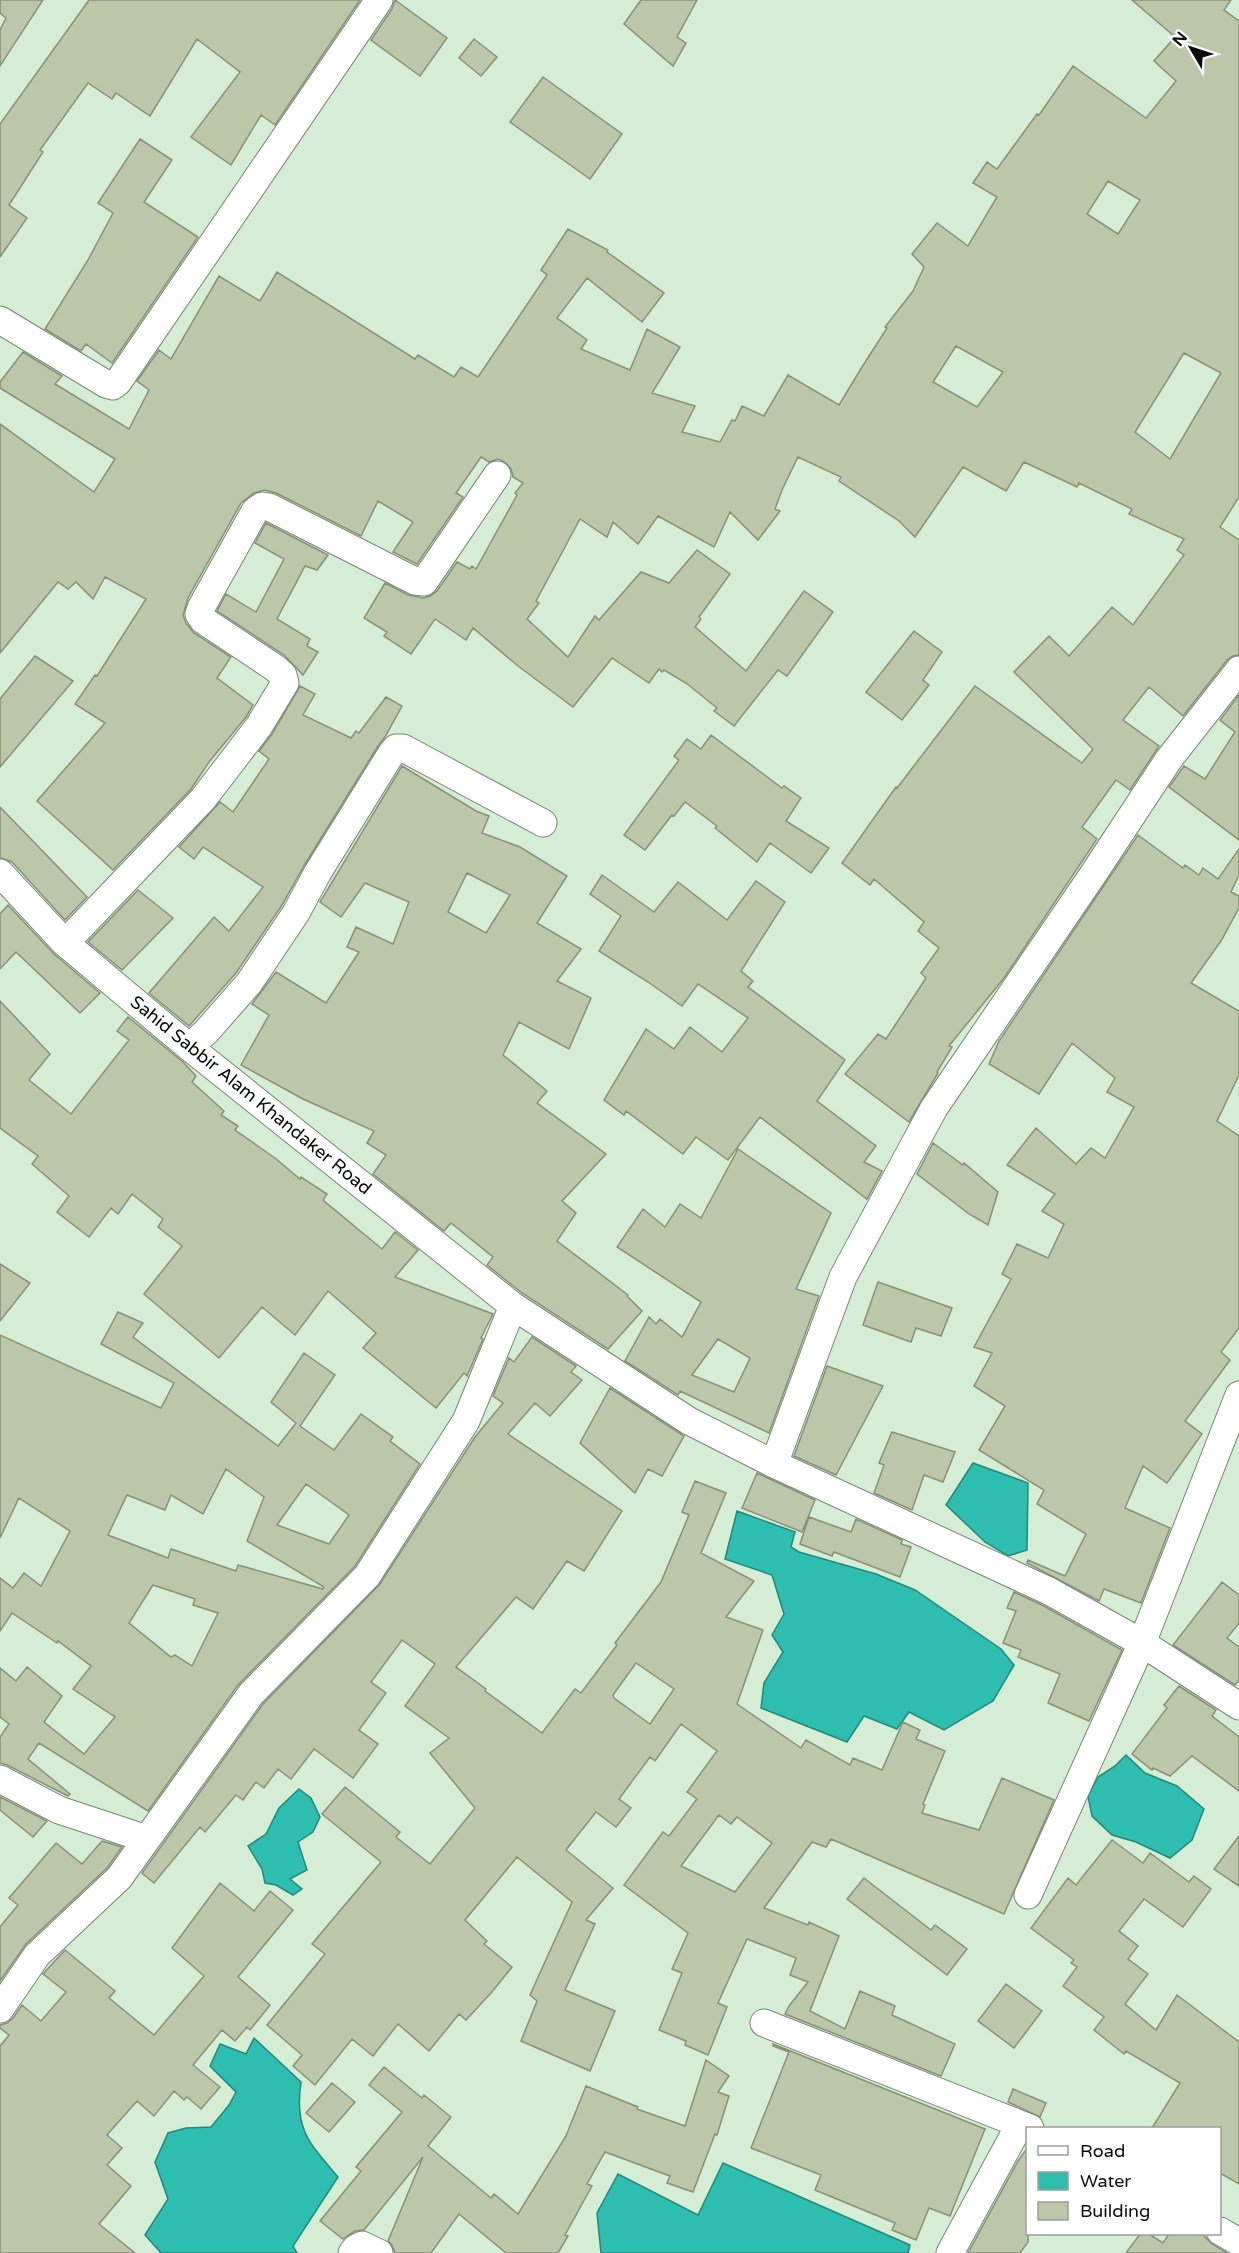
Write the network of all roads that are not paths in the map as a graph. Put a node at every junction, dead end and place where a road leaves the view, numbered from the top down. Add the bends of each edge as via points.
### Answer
1 (379, 0) edge
2 (0, 320) edge
3 (496, 476) dead end
4 (1239, 670) edge
5 (543, 823) dead end
6 (0, 873) edge
7 (65, 943) junction
8 (189, 1047) junction
9 (513, 1306) junction
10 (1239, 1395) edge
11 (774, 1464) junction
12 (1142, 1643) junction
13 (1239, 1706) edge
14 (0, 1779) edge
15 (147, 1839) junction
16 (1028, 1895) dead end
17 (0, 2009) edge
18 (764, 2022) dead end
19 (1025, 2126) edge
20 (1221, 2232) edge
21 (1239, 2242) edge
22 (352, 2253) edge
23 (379, 2253) edge
24 (950, 2253) edge

1 - 2 street via 118,382 113,386 106,384
3 - 7 street via 424,582 415,581 269,507 262,506 255,512 200,614 203,620 275,668 285,683 259,726 203,799
4 - 11 street via 1169,759 934,1108 843,1277
5 - 8 street via 403,748 396,748 249,983
6 - 7 street, Sahid Sabbir Alam Khandaker Road
7 - 8 street, Sahid Sabbir Alam Khandaker Road
8 - 9 street, Sahid Sabbir Alam Khandaker Road
9 - 11 street, Sahid Sabbir Alam Khandaker Road via 689,1421
9 - 15 street via 466,1421 367,1576 251,1694
10 - 12 street
11 - 12 street, Sahid Sabbir Alam Khandaker Road via 1049,1591
12 - 13 street, Sahid Sabbir Alam Khandaker Road
12 - 16 street
14 - 15 street via 59,1810
15 - 17 street via 119,1878 38,1954
18 - 19 street
19 - 24 street
20 - 21 street
22 - 23 street via 362,2245

